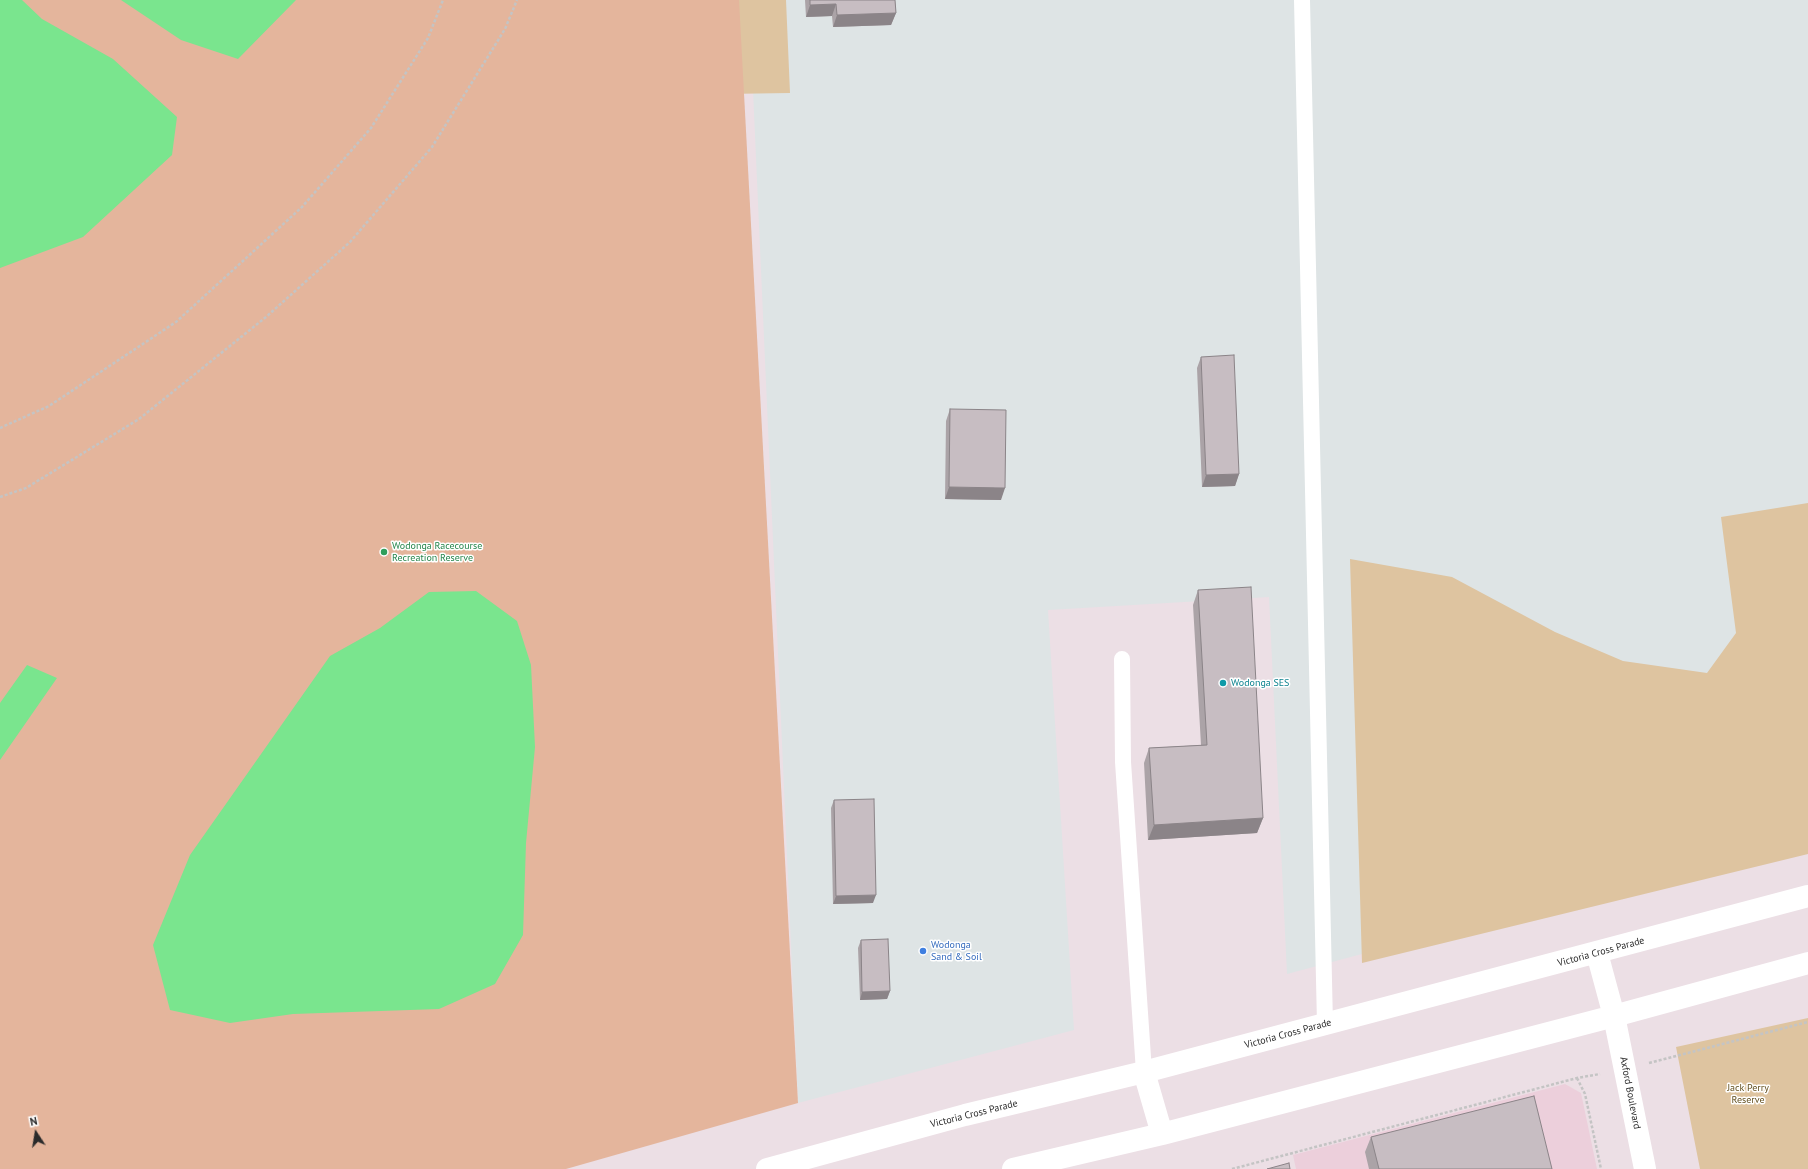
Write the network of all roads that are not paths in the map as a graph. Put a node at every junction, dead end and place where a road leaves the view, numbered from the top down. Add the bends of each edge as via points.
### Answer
1 (1302, 0) edge
2 (1122, 659) dead end
3 (1808, 896) edge
4 (1597, 953) junction
5 (1808, 963) edge
6 (1614, 1016) junction
7 (1324, 1024) junction
8 (1144, 1072) junction
9 (1162, 1134) junction
10 (1023, 1168) edge
11 (767, 1169) edge
12 (1645, 1169) edge

1 - 7 lane
2 - 8 lane via 1123,762
3 - 4 main road, Victoria Cross Parade
4 - 6 main road, Axford Boulevard
4 - 7 main road, Victoria Cross Parade
5 - 6 main road
6 - 9 main road
6 - 12 main road, Axford Boulevard
7 - 8 main road, Victoria Cross Parade
8 - 9 main road
8 - 11 main road, Victoria Cross Parade
9 - 10 main road

